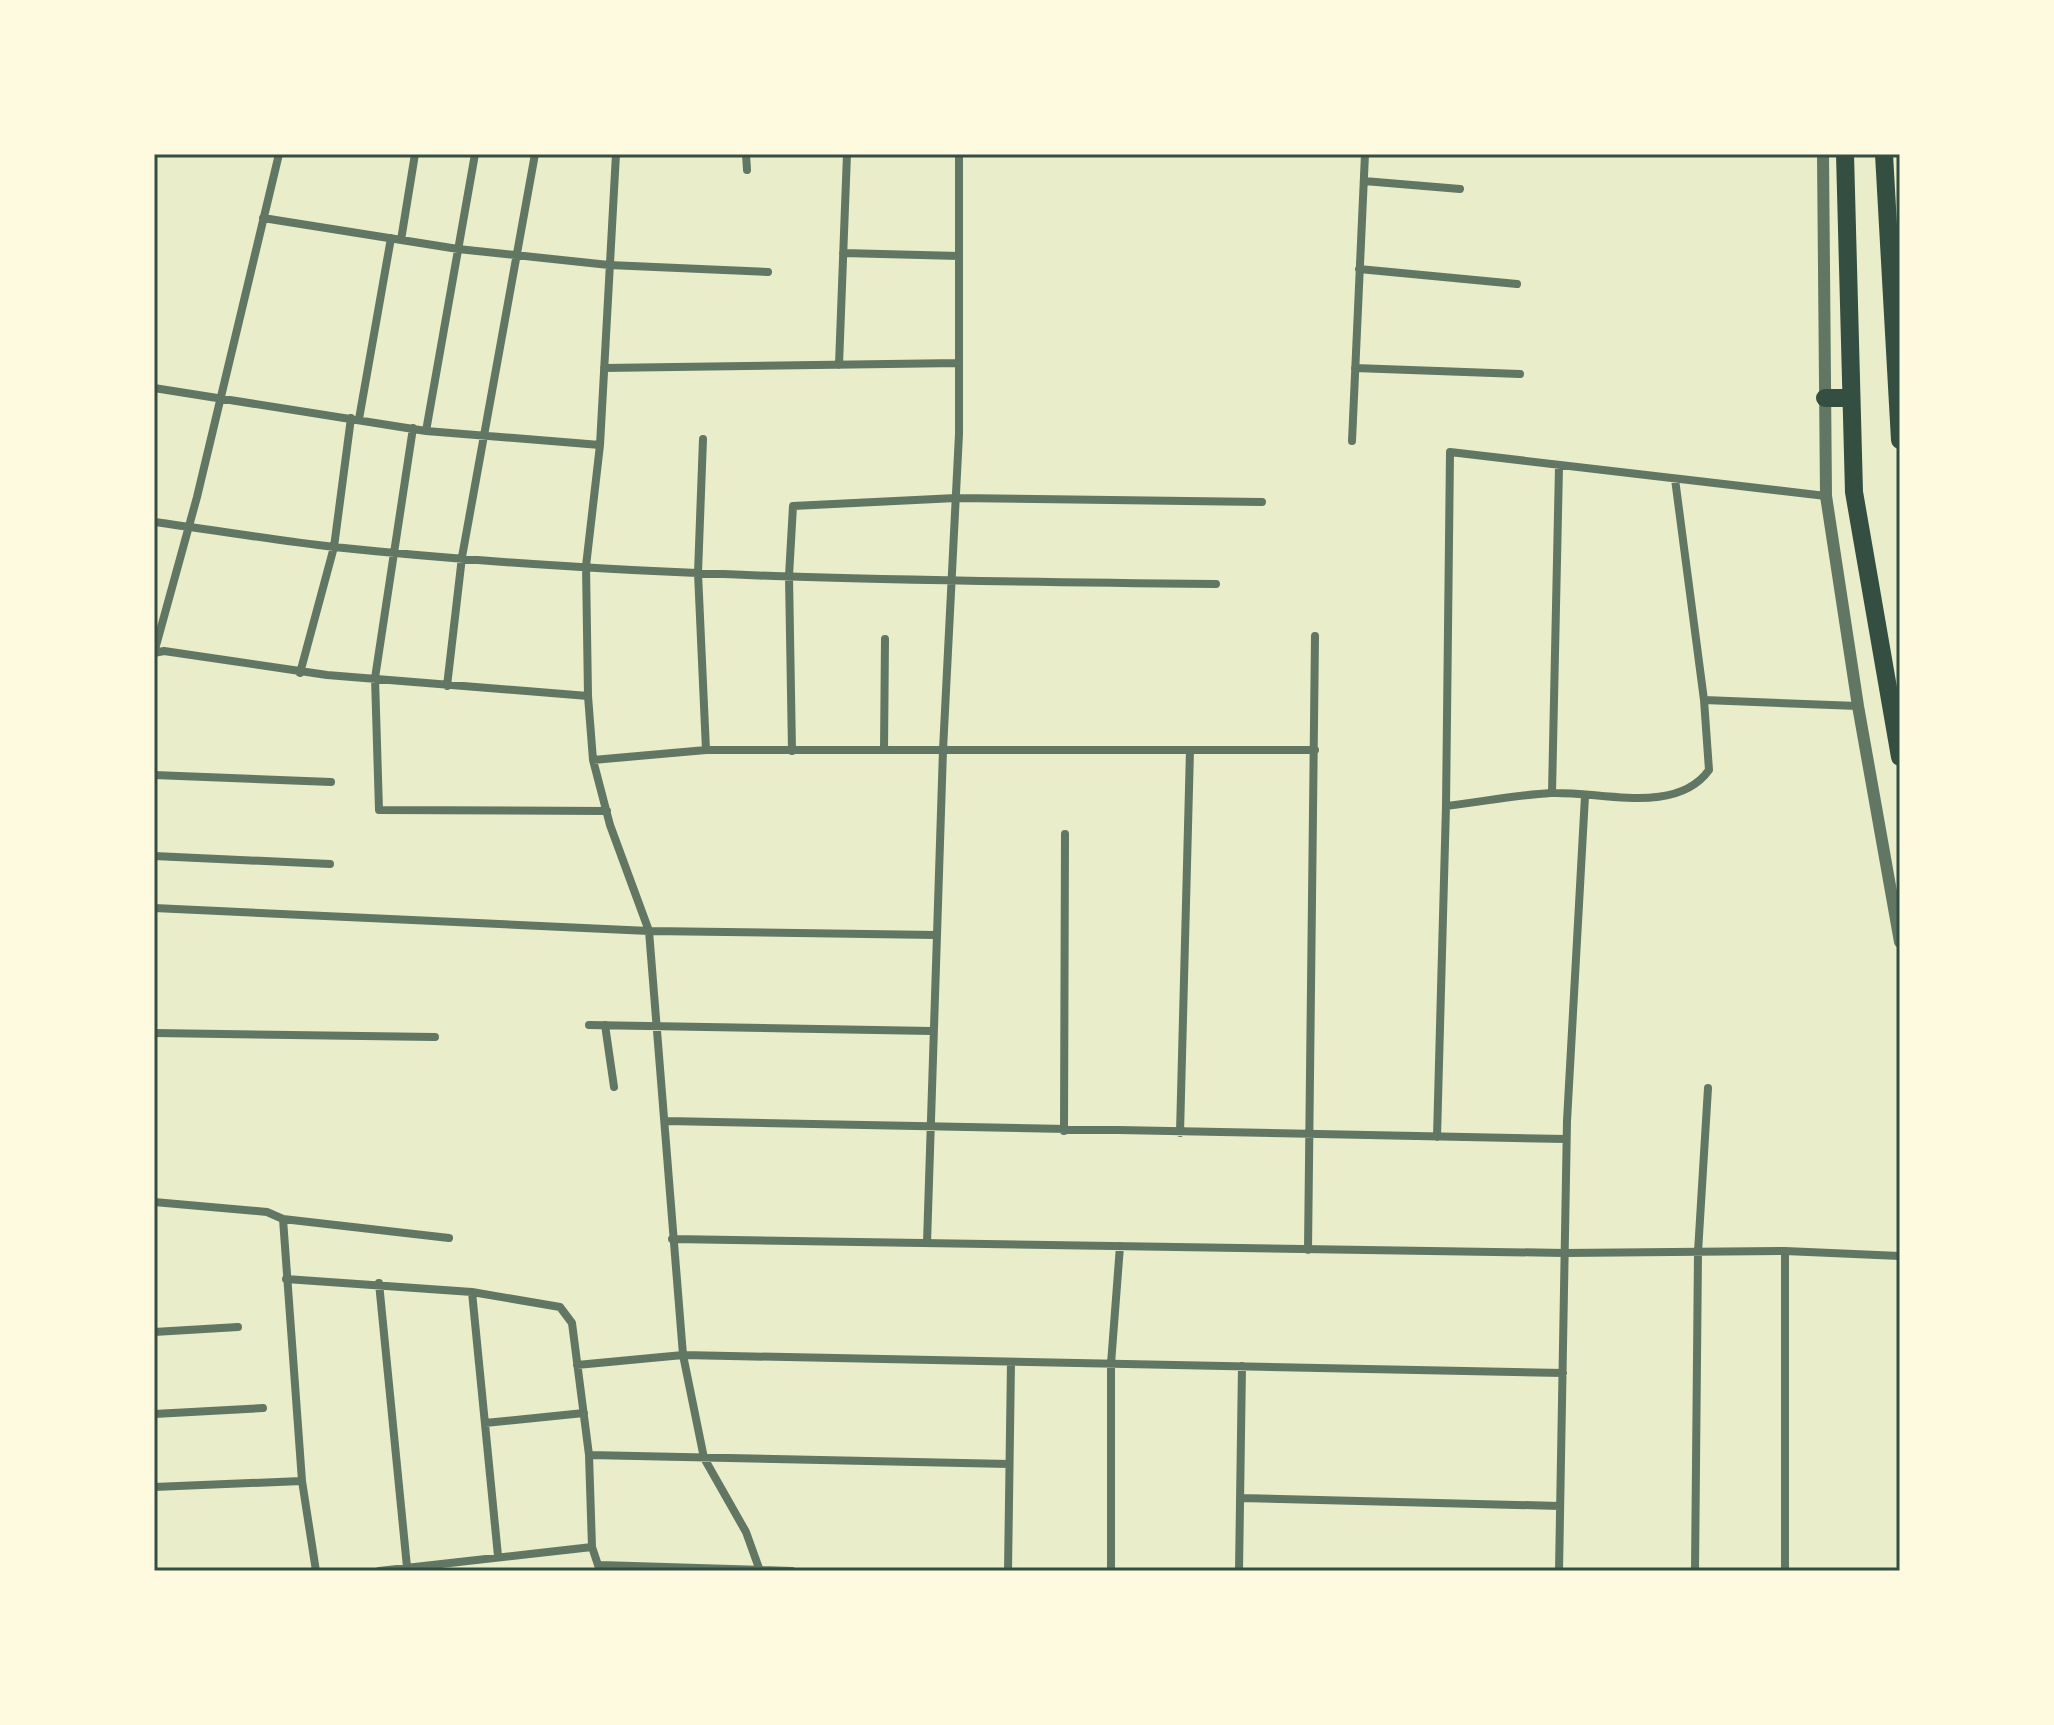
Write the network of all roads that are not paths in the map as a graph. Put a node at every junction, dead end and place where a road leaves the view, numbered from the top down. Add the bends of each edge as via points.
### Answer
1 (279, 154) edge
2 (415, 154) edge
3 (475, 154) edge
4 (535, 154) edge
5 (616, 154) edge
6 (746, 154) edge
7 (847, 154) edge
8 (959, 154) edge
9 (1365, 154) edge
10 (1823, 154) edge
11 (1845, 154) edge
12 (1884, 154) edge
13 (747, 170) dead end
14 (1364, 181) junction
15 (1460, 189) dead end
16 (263, 218) junction
17 (391, 238) junction
18 (401, 240) junction
19 (458, 249) junction
20 (843, 253) junction
21 (519, 256) junction
22 (959, 256) junction
23 (609, 265) junction
24 (1359, 269) junction
25 (768, 272) dead end
26 (1517, 284) dead end
27 (959, 363) junction
28 (839, 365) junction
29 (604, 368) junction
30 (1355, 368) junction
31 (1520, 374) dead end
32 (154, 388) edge
33 (220, 398) junction
34 (1825, 398) junction
35 (1850, 398) junction
36 (355, 419) junction
37 (413, 428) junction
38 (426, 431) junction
39 (482, 436) junction
40 (703, 439) dead end
41 (1900, 440) edge
42 (1352, 441) dead end
43 (600, 445) junction
44 (1559, 467) junction
45 (1675, 479) junction
46 (1826, 496) junction
47 (956, 498) junction
48 (1262, 502) dead end
49 (154, 522) edge
50 (188, 527) junction
51 (334, 547) junction
52 (394, 551) junction
53 (462, 557) junction
54 (586, 566) junction
55 (698, 573) junction
56 (789, 576) junction
57 (952, 582) junction
58 (1216, 584) dead end
59 (1315, 636) dead end
60 (885, 639) dead end
61 (154, 653) edge
62 (300, 673) junction
63 (375, 678) junction
64 (447, 686) junction
65 (588, 696) junction
66 (1704, 700) junction
67 (1858, 706) junction
68 (706, 750) junction
69 (884, 750) junction
70 (943, 750) junction
71 (1190, 750) junction
72 (1315, 750) junction
73 (792, 751) junction
74 (1900, 757) edge
75 (593, 760) junction
76 (154, 775) edge
77 (331, 782) dead end
78 (1552, 793) junction
79 (1585, 796) junction
80 (1446, 806) junction
81 (607, 811) junction
82 (1065, 834) dead end
83 (154, 856) edge
84 (330, 864) dead end
85 (154, 908) edge
86 (649, 931) junction
87 (936, 935) junction
88 (1900, 942) edge
89 (658, 1024) junction
90 (589, 1025) dead end
91 (605, 1025) junction
92 (932, 1031) junction
93 (154, 1033) edge
94 (435, 1037) dead end
95 (614, 1087) dead end
96 (1708, 1088) dead end
97 (667, 1121) junction
98 (928, 1129) junction
99 (1064, 1131) junction
100 (1180, 1133) junction
101 (1311, 1137) junction
102 (1437, 1137) junction
103 (1566, 1139) junction
104 (154, 1202) edge
105 (283, 1219) junction
106 (449, 1238) dead end
107 (672, 1239) junction
108 (927, 1243) junction
109 (1120, 1246) junction
110 (1308, 1250) junction
111 (1785, 1251) junction
112 (1698, 1252) junction
113 (1564, 1253) junction
114 (1900, 1256) edge
115 (286, 1279) junction
116 (379, 1283) junction
117 (472, 1292) junction
118 (238, 1327) dead end
119 (154, 1332) edge
120 (683, 1355) junction
121 (1011, 1362) junction
122 (1111, 1364) junction
123 (577, 1365) junction
124 (1242, 1366) junction
125 (1563, 1373) junction
126 (263, 1408) dead end
127 (584, 1413) junction
128 (154, 1414) edge
129 (485, 1423) junction
130 (589, 1455) junction
131 (704, 1458) junction
132 (1009, 1464) junction
133 (302, 1481) junction
134 (154, 1487) edge
135 (1240, 1498) junction
136 (1560, 1506) junction
137 (592, 1547) junction
138 (498, 1556) junction
139 (407, 1567) junction
140 (434, 1568) edge
141 (600, 1568) edge
142 (316, 1571) edge
143 (379, 1571) edge
144 (760, 1571) edge
145 (792, 1571) edge
146 (1008, 1571) edge
147 (1111, 1571) edge
148 (1239, 1571) edge
149 (1559, 1571) edge
150 (1695, 1571) edge
151 (1785, 1571) edge

1 - 16 street
2 - 18 street
3 - 19 street
4 - 21 street
5 - 23 street
6 - 13 street
7 - 20 street
8 - 22 street
9 - 14 street
10 - 34 street
11 - 35 highway
12 - 41 highway
14 - 15 street
14 - 24 street
16 - 17 street
16 - 33 street
17 - 18 street
17 - 36 street
18 - 19 street
19 - 21 street
19 - 38 street
20 - 22 street
20 - 28 street
21 - 23 street
21 - 39 street
22 - 27 street
23 - 25 street
23 - 29 street
24 - 26 street
24 - 30 street
27 - 28 street
27 - 47 street
28 - 29 street
29 - 43 street
30 - 31 street
30 - 42 street
32 - 33 street
33 - 36 street
33 - 50 street
34 - 35 highway
34 - 46 street
35 - 74 highway via 1854,492
36 - 37 street
36 - 51 street
37 - 38 street
37 - 52 street
38 - 39 street
39 - 43 street
39 - 53 street
40 - 55 street
43 - 54 street
44 - 45 street
44 - 78 street
44 - 80 street via 1450,452
45 - 46 street
45 - 66 street
46 - 67 street
47 - 48 street
47 - 56 street via 793,506
47 - 57 street
49 - 50 street
50 - 51 street
50 - 61 street
51 - 52 street
51 - 62 street
52 - 53 street
52 - 63 street
53 - 54 street
53 - 64 street
54 - 55 street
54 - 65 street
55 - 56 street
55 - 68 street
56 - 57 street
56 - 73 street
57 - 58 street
57 - 70 street
59 - 72 street
60 - 69 street
61 - 62 street
62 - 63 street
63 - 64 street
63 - 81 street via 379,810
64 - 65 street
65 - 75 street
66 - 67 street
66 - 79 street via 1709,770 1689,791
67 - 88 street
68 - 73 street
68 - 75 street
69 - 70 street
69 - 73 street
70 - 71 street
70 - 87 street
71 - 72 street
71 - 100 street
72 - 101 street
75 - 81 street
76 - 77 street
78 - 79 street
78 - 80 street
79 - 103 street
80 - 102 street
81 - 86 street
82 - 99 street
83 - 84 street
85 - 86 street
86 - 87 street
86 - 89 street
87 - 92 street
89 - 91 street
89 - 92 street
89 - 97 street
90 - 91 street
91 - 95 street
92 - 98 street
93 - 94 street
96 - 112 street
97 - 98 street
97 - 107 street
98 - 99 street
98 - 108 street
99 - 100 street
100 - 101 street
101 - 102 street
101 - 110 street
102 - 103 street
103 - 113 street
104 - 105 street via 267,1212
105 - 106 street
105 - 115 street
107 - 108 street
107 - 120 street
108 - 109 street
109 - 110 street
109 - 122 street
110 - 113 street
111 - 112 street
111 - 114 street
111 - 151 street
112 - 113 street
112 - 150 street
113 - 125 street
115 - 116 street
115 - 133 street
116 - 117 street
116 - 139 street
117 - 123 street via 560,1307 572,1323
117 - 129 street
118 - 119 street
120 - 121 street
120 - 123 street
120 - 131 street
121 - 122 street
121 - 132 street
122 - 124 street
122 - 147 street
123 - 127 street
124 - 125 street
124 - 135 street
125 - 136 street
126 - 128 street
127 - 129 street
127 - 130 street
129 - 138 street
130 - 131 street
130 - 137 street
131 - 132 street
131 - 144 street via 746,1532
132 - 146 street
133 - 134 street
133 - 142 street
135 - 136 street
135 - 148 street
136 - 149 street
137 - 138 street
137 - 141 street
138 - 140 street
139 - 140 street
139 - 143 street
141 - 144 street
144 - 145 street

